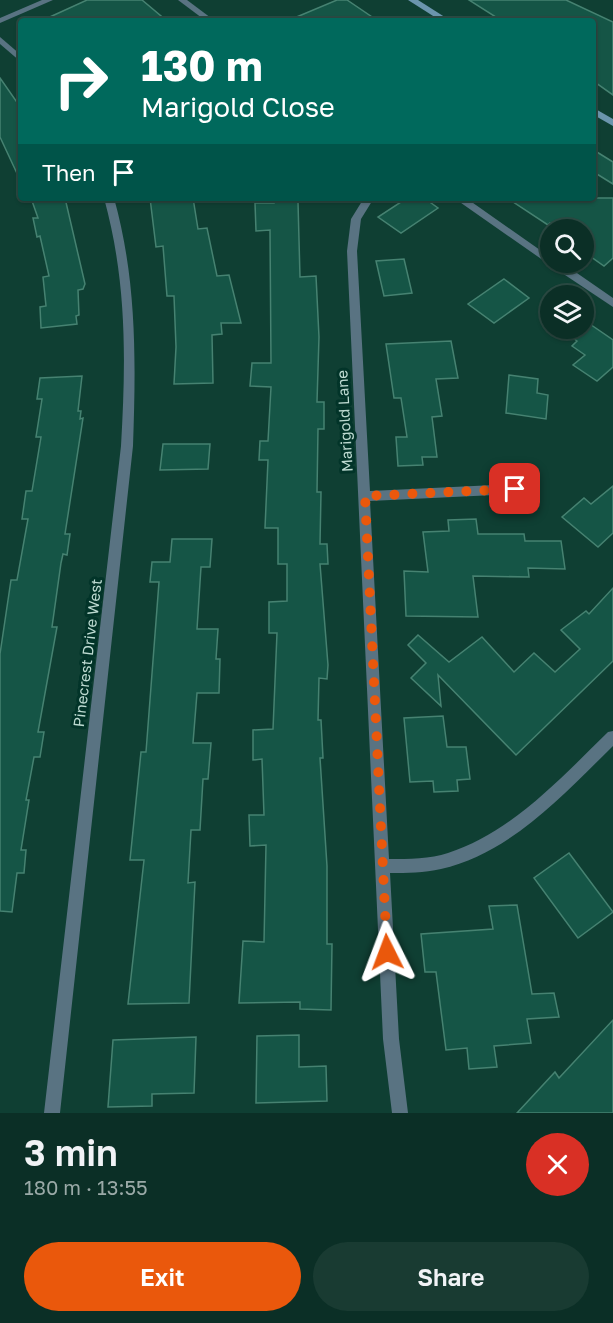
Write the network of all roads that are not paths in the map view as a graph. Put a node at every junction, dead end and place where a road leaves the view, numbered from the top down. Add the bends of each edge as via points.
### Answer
1 (49, 0) edge
2 (182, 0) edge
3 (412, 0) edge
4 (207, 18) edge
5 (442, 18) edge
6 (0, 21) edge
7 (0, 39) edge
8 (18, 57) edge
9 (596, 112) edge
10 (613, 123) edge
11 (110, 201) edge
12 (367, 201) edge
13 (463, 201) edge
14 (540, 254) edge
15 (568, 273) edge
16 (613, 303) edge
17 (515, 489) dead end
18 (365, 496) junction
19 (613, 736) edge
20 (383, 866) junction
21 (52, 1113) edge
22 (400, 1113) edge

1 - 6 street
2 - 4 street
3 - 5 main road
7 - 8 street
9 - 10 main road
11 - 21 street, Pinecrest Drive West via 120,235 129,295 132,338 127,446
12 - 18 street, Marigold Lane via 358,213 352,241
13 - 14 street
15 - 16 street
17 - 18 street
18 - 20 street, Marigold Lane
19 - 20 street via 525,817 480,846 436,863
20 - 22 street, Marigold Lane via 391,1039

